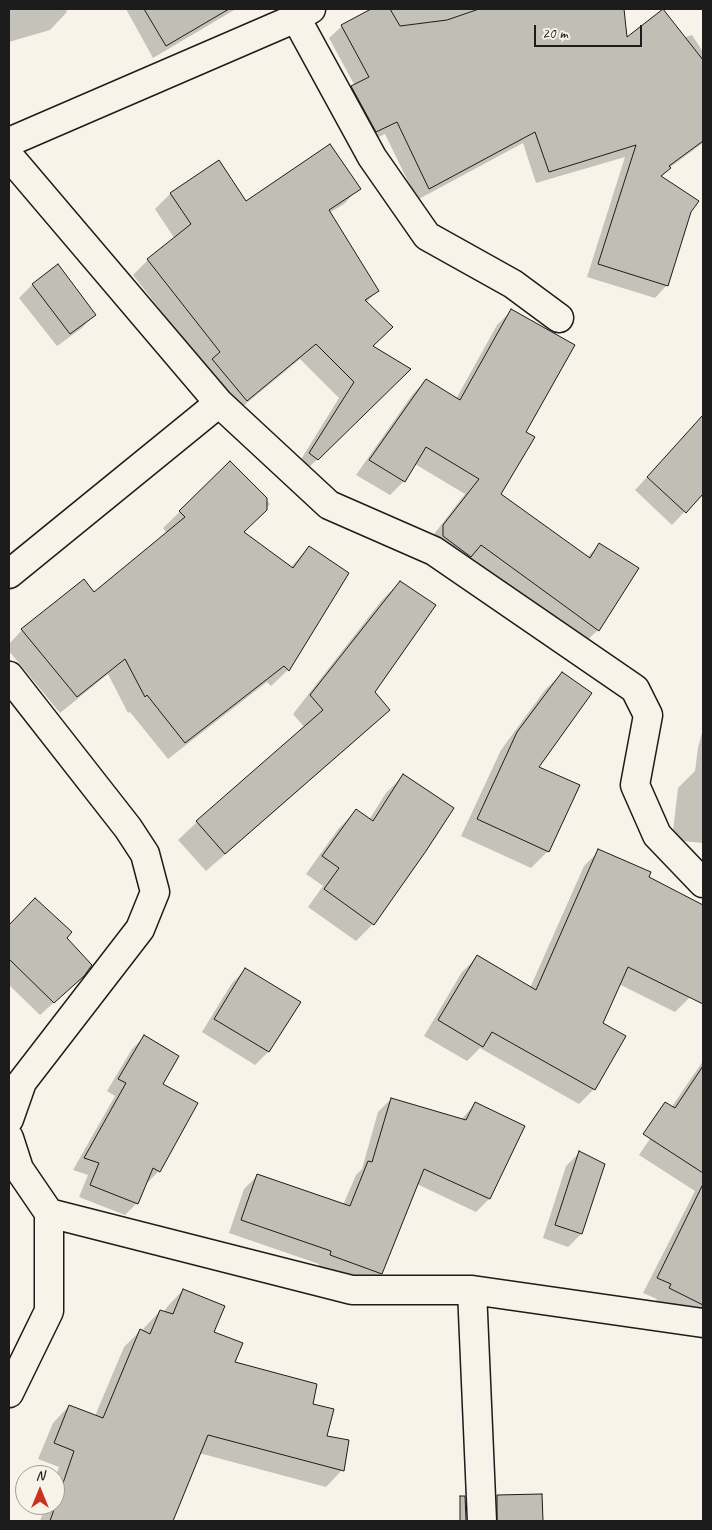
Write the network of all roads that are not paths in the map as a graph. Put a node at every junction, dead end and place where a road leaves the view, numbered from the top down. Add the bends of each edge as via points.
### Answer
1 (304, 13) edge
2 (9, 142) edge
3 (9, 156) edge
4 (559, 318) dead end
5 (220, 403) junction
6 (9, 574) edge
7 (9, 676) edge
8 (703, 883) edge
9 (9, 1119) edge
10 (9, 1138) edge
11 (49, 1213) junction
12 (472, 1290) junction
13 (703, 1323) edge
14 (9, 1394) edge
15 (482, 1521) edge

1 - 2 street
1 - 4 street via 372,157 427,236 513,284
3 - 5 street
5 - 6 street
5 - 8 street via 329,506 434,552 634,689 648,715 634,785 657,835
7 - 9 street via 128,828 145,854 156,892 140,929 22,1082
10 - 11 street via 19,1169
11 - 12 street via 352,1290
11 - 14 street via 49,1311
12 - 13 street
12 - 15 street

